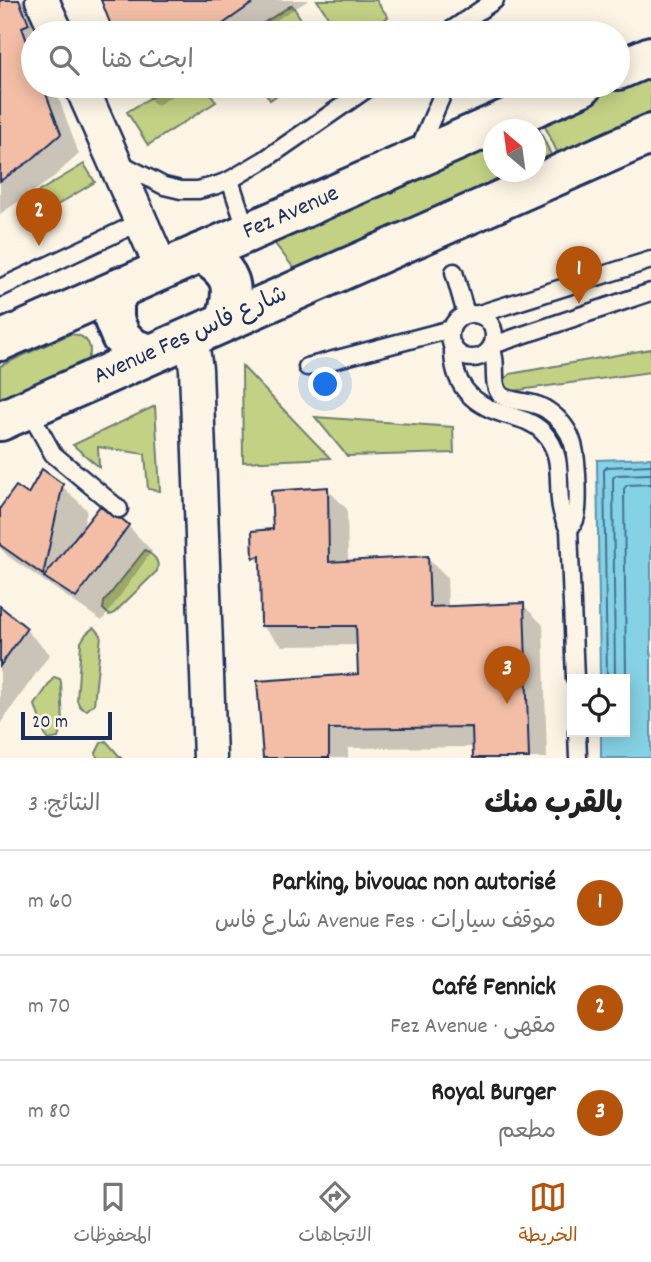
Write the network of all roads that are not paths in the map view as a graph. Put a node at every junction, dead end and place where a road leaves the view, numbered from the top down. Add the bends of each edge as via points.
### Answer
1 (42, 0) edge
2 (495, 0) edge
3 (478, 12) junction
4 (52, 21) edge
5 (465, 21) edge
6 (474, 21) edge
7 (651, 56) edge
8 (630, 65) edge
9 (85, 98) edge
10 (354, 98) edge
11 (441, 98) edge
12 (555, 98) edge
13 (651, 134) edge
14 (112, 159) junction
15 (414, 160) junction
16 (230, 180) junction
17 (140, 222) junction
18 (247, 232) junction
19 (200, 253) junction
20 (651, 260) edge
21 (162, 270) junction
22 (454, 272) dead end
23 (122, 286) junction
24 (0, 288) edge
25 (651, 292) edge
26 (473, 314) junction
27 (225, 321) junction
28 (451, 329) junction
29 (191, 336) junction
30 (0, 341) edge
31 (453, 346) junction
32 (492, 347) junction
33 (151, 354) junction
34 (307, 368) dead end
35 (14, 415) edge
36 (119, 509) dead end
37 (569, 529) junction
38 (575, 674) edge
39 (577, 737) edge
40 (210, 758) edge
41 (578, 758) edge

1 - 4 street
2 - 3 lane
3 - 5 lane
3 - 6 lane
7 - 8 main road
9 - 14 street
10 - 16 lane
11 - 15 lane
12 - 15 main road, Fez Avenue
13 - 27 main road, Avenue Fes شارع فاس
14 - 16 lane via 181,190
14 - 17 street
15 - 18 main road, Fez Avenue
16 - 18 lane
17 - 21 street
17 - 24 lane
18 - 19 main road, Fez Avenue
19 - 21 main road, Fez Avenue
19 - 27 main road via 218,263 230,281 232,301
20 - 26 lane
21 - 23 main road, Fez Avenue
22 - 26 lane
23 - 30 main road, Fez Avenue
23 - 33 main road via 114,302 114,320 121,337 134,349
25 - 32 lane
26 - 28 lane via 460,317
26 - 32 lane via 491,323
27 - 29 main road, Avenue Fes شارع فاس
28 - 31 lane
28 - 34 lane
29 - 33 main road, Avenue Fes شارع فاس
29 - 40 street via 196,369
31 - 32 lane via 471,358
31 - 37 lane via 456,375 472,398 529,422 552,443 561,513
32 - 37 lane via 495,384 502,396 545,408 558,417 573,443 578,503
33 - 35 main road, Avenue Fes شارع فاس
35 - 36 lane
37 - 38 lane
39 - 41 lane

